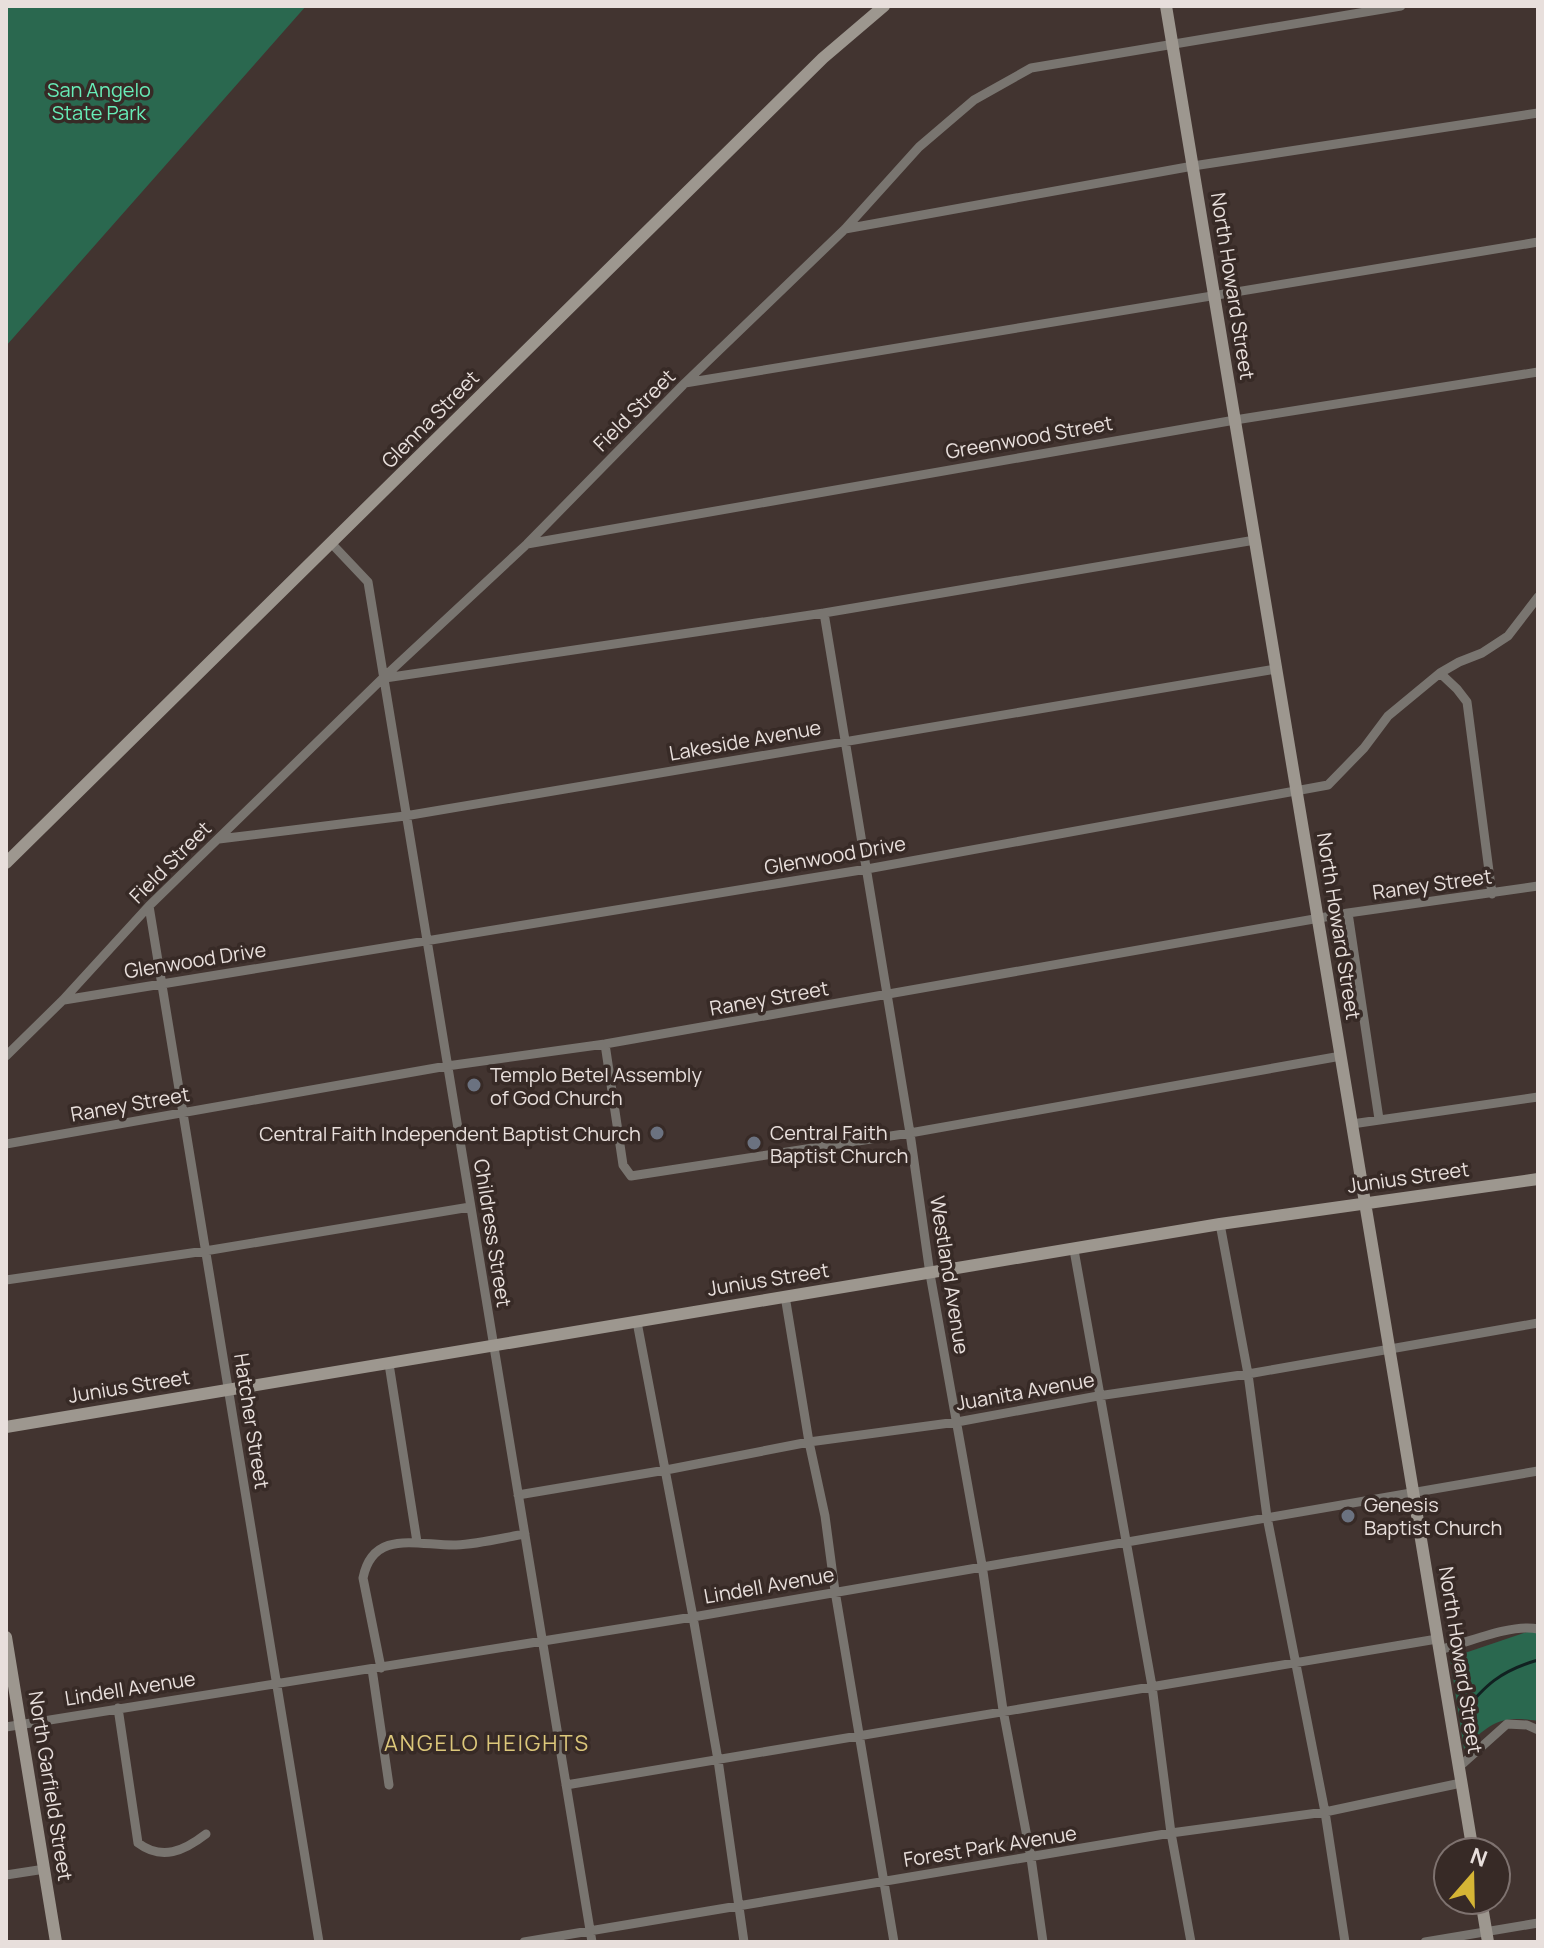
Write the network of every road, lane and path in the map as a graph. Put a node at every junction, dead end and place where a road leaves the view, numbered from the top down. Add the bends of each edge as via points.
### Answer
1 (884, 6) edge
2 (1166, 6) edge
3 (1401, 6) edge
4 (1172, 43) junction
5 (1538, 113) edge
6 (1193, 166) junction
7 (845, 229) junction
8 (1538, 242) edge
9 (1215, 297) junction
10 (1538, 372) edge
11 (685, 383) junction
12 (1235, 420) junction
13 (1255, 540) junction
14 (332, 544) junction
15 (527, 544) junction
16 (1538, 597) edge
17 (1535, 611) edge
18 (824, 613) junction
19 (1276, 669) junction
20 (1440, 673) junction
21 (383, 678) junction
22 (844, 741) junction
23 (1297, 792) junction
24 (405, 816) junction
25 (219, 839) junction
26 (6, 863) edge
27 (867, 869) junction
28 (1538, 886) edge
29 (1492, 894) junction
30 (149, 906) junction
31 (1348, 913) junction
32 (1318, 919) junction
33 (426, 942) junction
34 (161, 983) junction
35 (886, 996) junction
36 (63, 1000) junction
37 (605, 1044) junction
38 (6, 1056) edge
39 (1341, 1056) junction
40 (447, 1066) junction
41 (1538, 1097) edge
42 (183, 1113) junction
43 (1379, 1119) junction
44 (1352, 1124) junction
45 (910, 1133) junction
46 (6, 1144) edge
47 (1538, 1179) edge
48 (1365, 1202) junction
49 (470, 1207) junction
50 (1220, 1224) junction
51 (1074, 1250) junction
52 (205, 1251) junction
53 (930, 1274) junction
54 (6, 1280) edge
55 (785, 1296) junction
56 (637, 1322) junction
57 (1538, 1323) edge
58 (492, 1346) junction
59 (1389, 1349) junction
60 (389, 1364) junction
61 (1248, 1374) junction
62 (229, 1390) junction
63 (1098, 1396) junction
64 (957, 1422) junction
65 (6, 1427) edge
66 (809, 1442) junction
67 (666, 1470) junction
68 (1538, 1471) edge
69 (1413, 1494) junction
70 (518, 1495) junction
71 (1267, 1517) junction
72 (525, 1534) junction
73 (417, 1542) junction
74 (1126, 1542) junction
75 (982, 1565) junction
76 (835, 1591) junction
77 (693, 1617) junction
78 (1538, 1629) edge
79 (6, 1637) edge
80 (542, 1640) junction
81 (1438, 1645) junction
82 (1297, 1663) junction
83 (376, 1668) junction
84 (277, 1682) junction
85 (1152, 1686) junction
86 (118, 1708) junction
87 (1003, 1710) junction
88 (21, 1725) junction
89 (6, 1727) edge
90 (1538, 1730) edge
91 (860, 1736) junction
92 (718, 1760) junction
93 (1459, 1767) junction
94 (1461, 1783) junction
95 (389, 1785) dead end
96 (566, 1785) junction
97 (1325, 1812) junction
98 (1171, 1833) junction
99 (206, 1834) dead end
100 (1470, 1836) edge
101 (1031, 1858) junction
102 (45, 1869) junction
103 (6, 1875) edge
104 (883, 1881) junction
105 (738, 1906) junction
106 (1484, 1916) edge
107 (1538, 1923) edge
108 (592, 1937) edge
109 (1487, 1937) edge
110 (56, 1942) edge
111 (319, 1942) edge
112 (524, 1942) edge
113 (744, 1942) edge
114 (894, 1942) edge
115 (1043, 1942) edge
116 (1191, 1942) edge
117 (1345, 1942) edge
118 (1425, 1942) edge

1 - 14 street, Glenna Street via 823,58
2 - 4 street, North Howard Street
3 - 4 street, Field Street
4 - 6 street, North Howard Street
4 - 7 street, Field Street via 1031,68 974,100 919,147
5 - 6 street
6 - 7 street
6 - 9 street, North Howard Street
7 - 11 street, Field Street
8 - 9 street
9 - 11 street
9 - 12 street, North Howard Street
10 - 12 street, Greenwood Street
11 - 15 street, Field Street
12 - 13 street, North Howard Street
12 - 15 street, Greenwood Street
13 - 18 street
13 - 19 street, North Howard Street
14 - 21 street, Childress Street via 368,582
14 - 26 street, Glenna Street
15 - 21 street, Field Street
16 - 17 street, Glenwood Drive
17 - 20 street, Glenwood Drive via 1482,653
18 - 21 street
18 - 22 street, Westland Avenue
19 - 22 street, Lakeside Avenue
19 - 23 street, North Howard Street
20 - 23 street, Glenwood Drive via 1388,716 1328,785
20 - 29 street via 1467,702
21 - 24 street, Childress Street
21 - 25 street, Field Street
22 - 24 street, Lakeside Avenue
22 - 27 street, Westland Avenue
23 - 27 street, Glenwood Drive
23 - 32 street, North Howard Street
24 - 25 street, Lakeside Avenue
24 - 33 street, Childress Street
25 - 30 street, Field Street
27 - 33 street, Glenwood Drive
27 - 35 street, Westland Avenue
28 - 29 street, Raney Street
29 - 31 street, Raney Street
30 - 34 street, Hatcher Street
30 - 36 street, Field Street
31 - 32 street, Raney Street
31 - 43 street
32 - 35 street, Raney Street
32 - 39 street, North Howard Street
33 - 34 street, Glenwood Drive
33 - 40 street, Childress Street
34 - 36 street, Glenwood Drive
34 - 42 street, Hatcher Street
35 - 37 street, Raney Street
35 - 45 street, Westland Avenue
36 - 38 street, Field Street
37 - 40 street, Raney Street
37 - 45 street via 623,1165 631,1176
39 - 44 street, North Howard Street
39 - 45 street
40 - 42 street, Raney Street
40 - 49 street, Childress Street
41 - 43 street
42 - 46 street, Raney Street
42 - 52 street, Hatcher Street
43 - 44 street
44 - 48 street, North Howard Street
45 - 53 street, Westland Avenue
47 - 48 street, Junius Street
48 - 50 street, Junius Street
48 - 59 street, North Howard Street
49 - 52 street
49 - 58 street, Childress Street
50 - 51 street, Junius Street
50 - 61 street
51 - 53 street, Junius Street
51 - 63 street
52 - 54 street
52 - 62 street, Hatcher Street
53 - 55 street, Junius Street
53 - 64 street, Westland Avenue
55 - 56 street, Junius Street
55 - 66 street
56 - 58 street, Junius Street
56 - 67 street
57 - 59 street, Juanita Avenue
58 - 60 street, Junius Street
58 - 70 street, Childress Street
59 - 61 street, Juanita Avenue
59 - 69 street, North Howard Street
60 - 62 street, Junius Street
60 - 73 street
61 - 63 street, Juanita Avenue
61 - 71 street
62 - 65 street, Junius Street
62 - 84 street, Hatcher Street
63 - 64 street, Juanita Avenue
63 - 74 street
64 - 66 street, Juanita Avenue
64 - 75 street, Westland Avenue
66 - 67 street, Juanita Avenue
66 - 76 street
67 - 70 street, Juanita Avenue
67 - 77 street
68 - 69 street, Lindell Avenue
69 - 71 street, Lindell Avenue
69 - 81 street, North Howard Street
70 - 72 street, Childress Street
71 - 74 street, Lindell Avenue
71 - 82 street
72 - 73 street via 457,1545
72 - 80 street, Childress Street
73 - 83 street via 384,1547 366,1564 363,1578
74 - 75 street, Lindell Avenue
74 - 85 street
75 - 76 street, Lindell Avenue
75 - 87 street, Westland Avenue
76 - 77 street, Lindell Avenue
76 - 91 street
77 - 80 street, Lindell Avenue
77 - 92 street
78 - 81 street
79 - 88 street, North Garfield Street
80 - 83 street, Lindell Avenue
80 - 96 street, Childress Street
81 - 82 street
81 - 93 street, North Howard Street
82 - 85 street
82 - 97 street
83 - 84 street, Lindell Avenue
83 - 95 street
84 - 86 street, Lindell Avenue
84 - 111 street, Hatcher Street
85 - 87 street
85 - 98 street
86 - 88 street, Lindell Avenue
86 - 99 street via 138,1843 162,1853 190,1846
87 - 91 street
87 - 101 street, Westland Avenue
88 - 89 street, Lindell Avenue
88 - 102 street, North Garfield Street
90 - 93 street via 1507,1724
91 - 92 street
91 - 104 street
92 - 96 street
92 - 105 street
93 - 94 street, North Howard Street
94 - 97 street, Forest Park Avenue
94 - 100 street, North Howard Street
96 - 108 street, Childress Street
97 - 98 street, Forest Park Avenue
97 - 117 street
98 - 101 street, Forest Park Avenue
98 - 116 street
101 - 104 street, Forest Park Avenue
101 - 115 street, Westland Avenue
102 - 103 street
102 - 110 street, North Garfield Street
104 - 105 street, Forest Park Avenue
104 - 114 street
105 - 108 street, Forest Park Avenue
105 - 113 street
106 - 109 street
107 - 109 street
108 - 112 street, Forest Park Avenue
109 - 118 street

